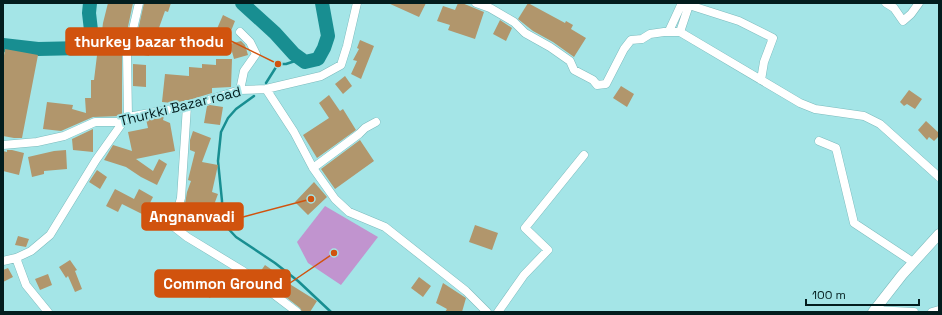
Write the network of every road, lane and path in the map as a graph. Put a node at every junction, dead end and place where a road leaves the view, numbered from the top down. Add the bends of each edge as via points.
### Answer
1 (139, 3) edge
2 (357, 3) edge
3 (476, 3) edge
4 (682, 3) edge
5 (886, 3) edge
6 (919, 3) edge
7 (240, 32) dead end
8 (669, 32) junction
9 (680, 32) junction
10 (761, 80) junction
11 (266, 89) junction
12 (240, 90) junction
13 (187, 106) junction
14 (126, 119) junction
15 (376, 122) dead end
16 (819, 141) dead end
17 (3, 145) edge
18 (584, 155) dead end
19 (313, 168) junction
20 (939, 177) edge
21 (939, 234) edge
22 (16, 258) junction
23 (3, 261) edge
24 (913, 262) junction
25 (939, 310) edge
26 (873, 311) edge
27 (48, 312) edge
28 (297, 312) edge
29 (487, 312) edge
30 (498, 312) edge
31 (914, 312) edge
32 (932, 312) edge

1 - 14 street via 127,55
2 - 11 street, Thurkki Bazar road via 341,65 321,76
3 - 8 street via 514,22 525,33 570,61 574,70 593,80 597,85 606,84 631,40
4 - 8 street
5 - 6 street via 894,8 903,21 912,14
7 - 12 street via 250,42 256,54 244,71
8 - 9 street
9 - 10 street
9 - 10 street via 689,5 739,20 773,38 764,62
10 - 20 street via 815,109 864,116 880,124
11 - 12 street, Thurkki Bazar road
11 - 19 street via 294,132
12 - 13 street, Thurkki Bazar road
13 - 14 street, Thurkki Bazar road
13 - 28 street via 181,198 173,226 242,271
14 - 17 street, Thurkki Bazar road via 95,122 64,136 37,142
14 - 22 street via 96,160 50,235 31,251
15 - 19 street
16 - 24 street via 836,148 854,223
18 - 30 street via 525,228 548,250 524,276
19 - 29 street via 335,199 349,212 385,228 466,291
21 - 24 main road
22 - 23 street
22 - 27 street via 26,285
24 - 26 main road
25 - 32 street
26 - 31 street

